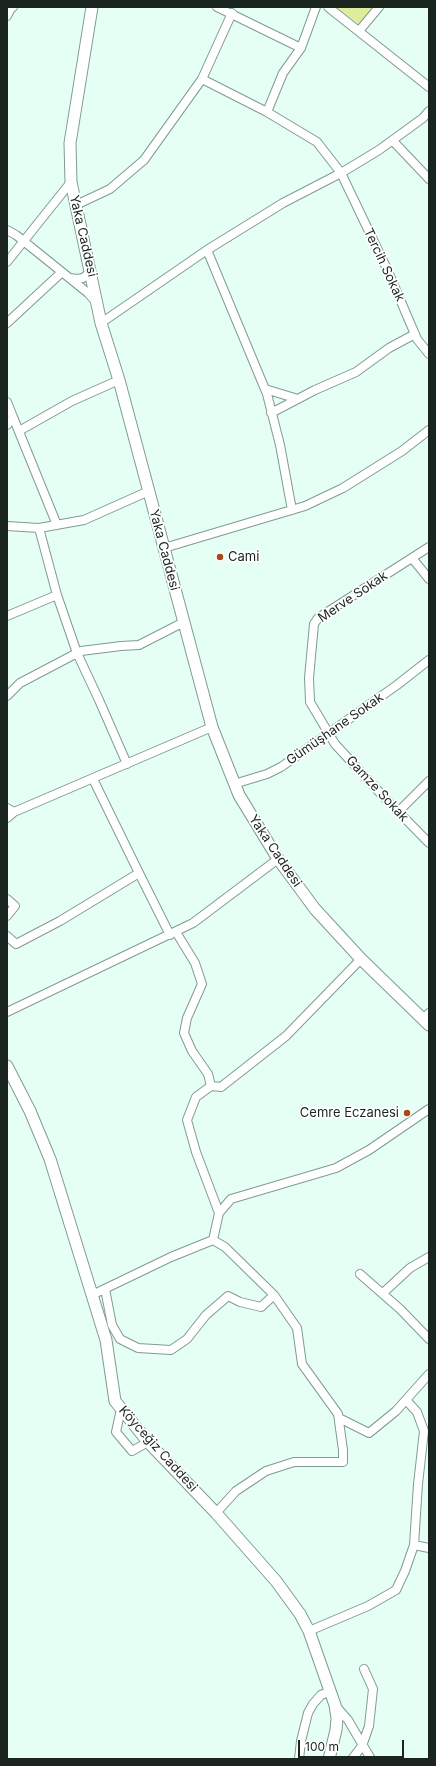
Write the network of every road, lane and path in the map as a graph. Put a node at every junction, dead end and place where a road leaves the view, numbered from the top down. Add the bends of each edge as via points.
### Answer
1 (13, 7) edge
2 (92, 7) edge
3 (217, 7) edge
4 (316, 7) edge
5 (328, 7) edge
6 (379, 7) edge
7 (232, 13) junction
8 (7, 16) edge
9 (359, 31) junction
10 (300, 48) junction
11 (202, 79) junction
12 (429, 87) edge
13 (429, 111) edge
14 (267, 112) junction
15 (393, 141) junction
16 (341, 173) junction
17 (429, 179) edge
18 (71, 182) junction
19 (76, 205) junction
20 (7, 230) edge
21 (24, 242) junction
22 (207, 250) junction
23 (7, 262) edge
24 (91, 270) junction
25 (62, 272) junction
26 (69, 278) junction
27 (99, 308) junction
28 (101, 322) junction
29 (7, 323) edge
30 (415, 334) junction
31 (429, 354) edge
32 (119, 380) junction
33 (265, 389) junction
34 (298, 398) junction
35 (7, 402) edge
36 (271, 412) junction
37 (13, 417) junction
38 (7, 425) edge
39 (429, 430) edge
40 (19, 431) junction
41 (149, 491) junction
42 (292, 510) junction
43 (57, 525) junction
44 (7, 526) edge
45 (40, 528) junction
46 (429, 547) edge
47 (164, 548) junction
48 (412, 558) junction
49 (429, 579) edge
50 (57, 595) junction
51 (7, 616) edge
52 (184, 622) junction
53 (77, 653) junction
54 (429, 660) edge
55 (7, 696) edge
56 (212, 727) junction
57 (328, 734) junction
58 (127, 764) junction
59 (93, 779) junction
60 (429, 781) edge
61 (234, 784) junction
62 (11, 810) edge
63 (398, 812) junction
64 (7, 818) edge
65 (429, 843) edge
66 (278, 859) junction
67 (139, 873) junction
68 (7, 899) edge
69 (7, 916) edge
70 (173, 933) junction
71 (7, 936) edge
72 (361, 959) junction
73 (7, 1012) edge
74 (427, 1018) edge
75 (7, 1066) edge
76 (211, 1086) junction
77 (429, 1109) edge
78 (219, 1213) junction
79 (213, 1240) junction
80 (429, 1257) edge
81 (360, 1274) dead end
82 (105, 1289) junction
83 (383, 1293) junction
84 (92, 1295) junction
85 (274, 1295) junction
86 (429, 1340) edge
87 (429, 1374) edge
88 (406, 1400) junction
89 (121, 1409) junction
90 (339, 1418) junction
91 (148, 1442) junction
92 (216, 1513) junction
93 (414, 1545) junction
94 (429, 1548) edge
95 (309, 1631) junction
96 (364, 1669) dead end
97 (331, 1691) junction
98 (335, 1705) junction
99 (362, 1746) junction
100 (299, 1759) edge
101 (330, 1759) edge
102 (352, 1759) edge
103 (371, 1759) edge

1 - 8 street
2 - 18 street, Yaka Caddesi via 70,142
3 - 7 street
4 - 10 street
5 - 9 street
6 - 9 street
7 - 10 street
7 - 11 street
9 - 12 street
10 - 14 street via 283,73
11 - 14 street, Tercih Sokak
11 - 19 street via 144,160 110,189
13 - 15 street
14 - 16 street, Tercih Sokak via 316,142
15 - 16 street
15 - 17 street
16 - 22 street via 283,203
16 - 30 street, Tercih Sokak
18 - 19 street, Yaka Caddesi
18 - 21 street
19 - 24 street, Yaka Caddesi
20 - 21 street
21 - 23 street
21 - 25 street
22 - 28 street
22 - 33 street
24 - 26 street via 83,278
24 - 27 street, Yaka Caddesi
25 - 26 street
25 - 29 street
26 - 27 street via 88,293
27 - 28 street, Yaka Caddesi
28 - 32 street, Yaka Caddesi
30 - 31 street, Tercih Sokak
30 - 34 street via 389,348 356,372
32 - 40 street
32 - 41 street, Yaka Caddesi
33 - 34 street
33 - 36 street
34 - 36 street
35 - 37 street
36 - 42 street
37 - 38 street
37 - 40 street
39 - 42 street via 402,451 343,488
40 - 43 street
41 - 43 street via 84,520
41 - 47 street, Yaka Caddesi
42 - 47 street
43 - 45 street
44 - 45 street
45 - 50 street
46 - 48 street, Merve Sokak
47 - 52 street, Yaka Caddesi
48 - 49 street
48 - 57 street, Merve Sokak via 327,611 314,624 309,678 310,702
50 - 51 street
50 - 53 street
52 - 53 street via 139,645
52 - 56 street, Yaka Caddesi
53 - 55 street via 20,683
53 - 58 street
54 - 57 street, Gümüşhane Sokak via 397,686
56 - 58 street
56 - 61 street, Yaka Caddesi
57 - 61 street, Gümüşhane Sokak via 282,767
57 - 63 street, Gamze Sokak
58 - 59 street
59 - 62 street
59 - 67 street
60 - 63 street
61 - 66 street, Yaka Caddesi
62 - 64 street
63 - 65 street, Gamze Sokak
66 - 70 street via 193,923
66 - 72 street, Yaka Caddesi via 315,909
67 - 70 street
67 - 71 street via 60,921 16,944
68 - 69 street via 15,906
70 - 73 street
70 - 76 street via 195,963 202,984 187,1018 184,1032 192,1051 208,1074
72 - 74 street, Yaka Caddesi
72 - 76 street via 286,1036 221,1087
75 - 84 street, Köyceğiz Caddesi via 50,1159
76 - 78 street via 196,1097 186,1120
77 - 78 street via 369,1150 336,1168 231,1199
78 - 79 street
79 - 82 street
79 - 85 street via 225,1248
80 - 83 street via 410,1268
81 - 83 street
82 - 84 street
82 - 85 street via 112,1325 120,1340 138,1348 170,1350 187,1339 206,1315 228,1296 261,1307
83 - 86 street
84 - 89 street, Köyceğiz Caddesi via 106,1340 115,1401
85 - 90 street via 297,1328 302,1364
87 - 88 street
88 - 90 street via 370,1433
88 - 93 street via 417,1412 424,1431
89 - 91 street, Köyceğiz Caddesi
89 - 91 street via 116,1432 132,1451
90 - 92 street via 343,1462 294,1462 266,1471 236,1491
91 - 92 street, Köyceğiz Caddesi
92 - 95 street, Köyceğiz Caddesi via 276,1581 293,1603
93 - 94 street
93 - 95 street via 396,1590 368,1606
95 - 97 street, Köyceğiz Caddesi
96 - 99 street via 373,1689 369,1726
97 - 98 street, Köyceğiz Caddesi
97 - 100 street via 321,1695 308,1713
98 - 99 street via 348,1720
98 - 101 street, Köyceğiz Caddesi via 336,1730
99 - 102 street
99 - 103 street

